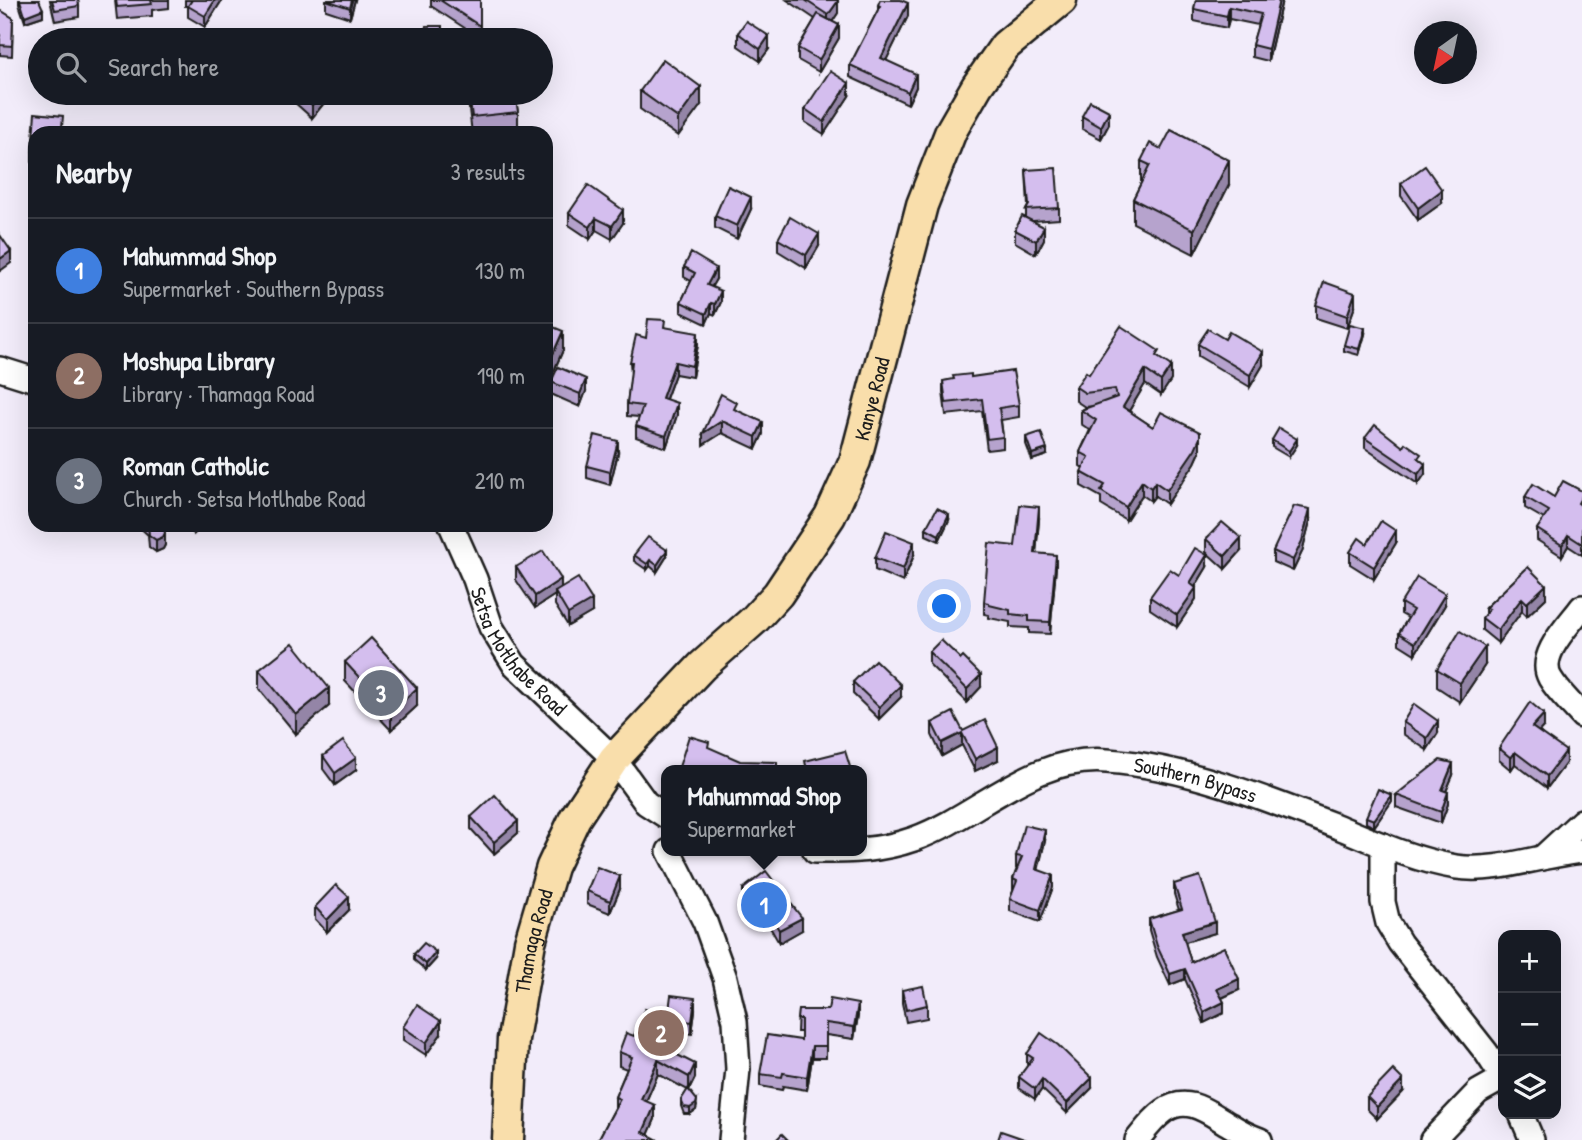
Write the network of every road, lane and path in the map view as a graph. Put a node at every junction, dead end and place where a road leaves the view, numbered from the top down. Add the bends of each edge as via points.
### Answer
1 (1059, 1) edge
2 (0, 369) edge
3 (28, 378) edge
4 (455, 532) edge
5 (1582, 607) edge
6 (1582, 716) edge
7 (614, 759) junction
8 (646, 803) junction
9 (661, 813) edge
10 (1582, 821) edge
11 (661, 834) edge
12 (1383, 845) junction
13 (867, 851) edge
14 (1582, 851) edge
15 (671, 856) edge
16 (1542, 858) junction
17 (1498, 1070) edge
18 (1498, 1081) edge
19 (1523, 1119) edge
20 (508, 1140) edge
21 (731, 1140) edge
22 (1137, 1140) edge
23 (1260, 1140) edge
24 (1432, 1140) edge
25 (1532, 1140) edge

1 - 7 main road, Kanye Road via 1006,46 951,131 922,205 855,461 830,516 778,594
2 - 3 street
4 - 7 street, Setsa Motlhabe Road via 491,627 514,664
5 - 6 street via 1548,656 1547,667 1550,678
7 - 8 street
7 - 20 main road, Thamaga Road via 575,818 552,867 530,942 513,1039
8 - 9 street
8 - 11 street
10 - 16 street
12 - 13 street, Southern Bypass via 1167,769 1078,761 1029,776 913,839
12 - 16 street, Southern Bypass via 1458,867
12 - 17 street via 1383,902 1388,923
14 - 16 street, Southern Bypass
15 - 21 street via 705,922 735,1021 738,1069
18 - 24 street via 1478,1092
19 - 25 street
22 - 23 street via 1165,1110 1189,1104

